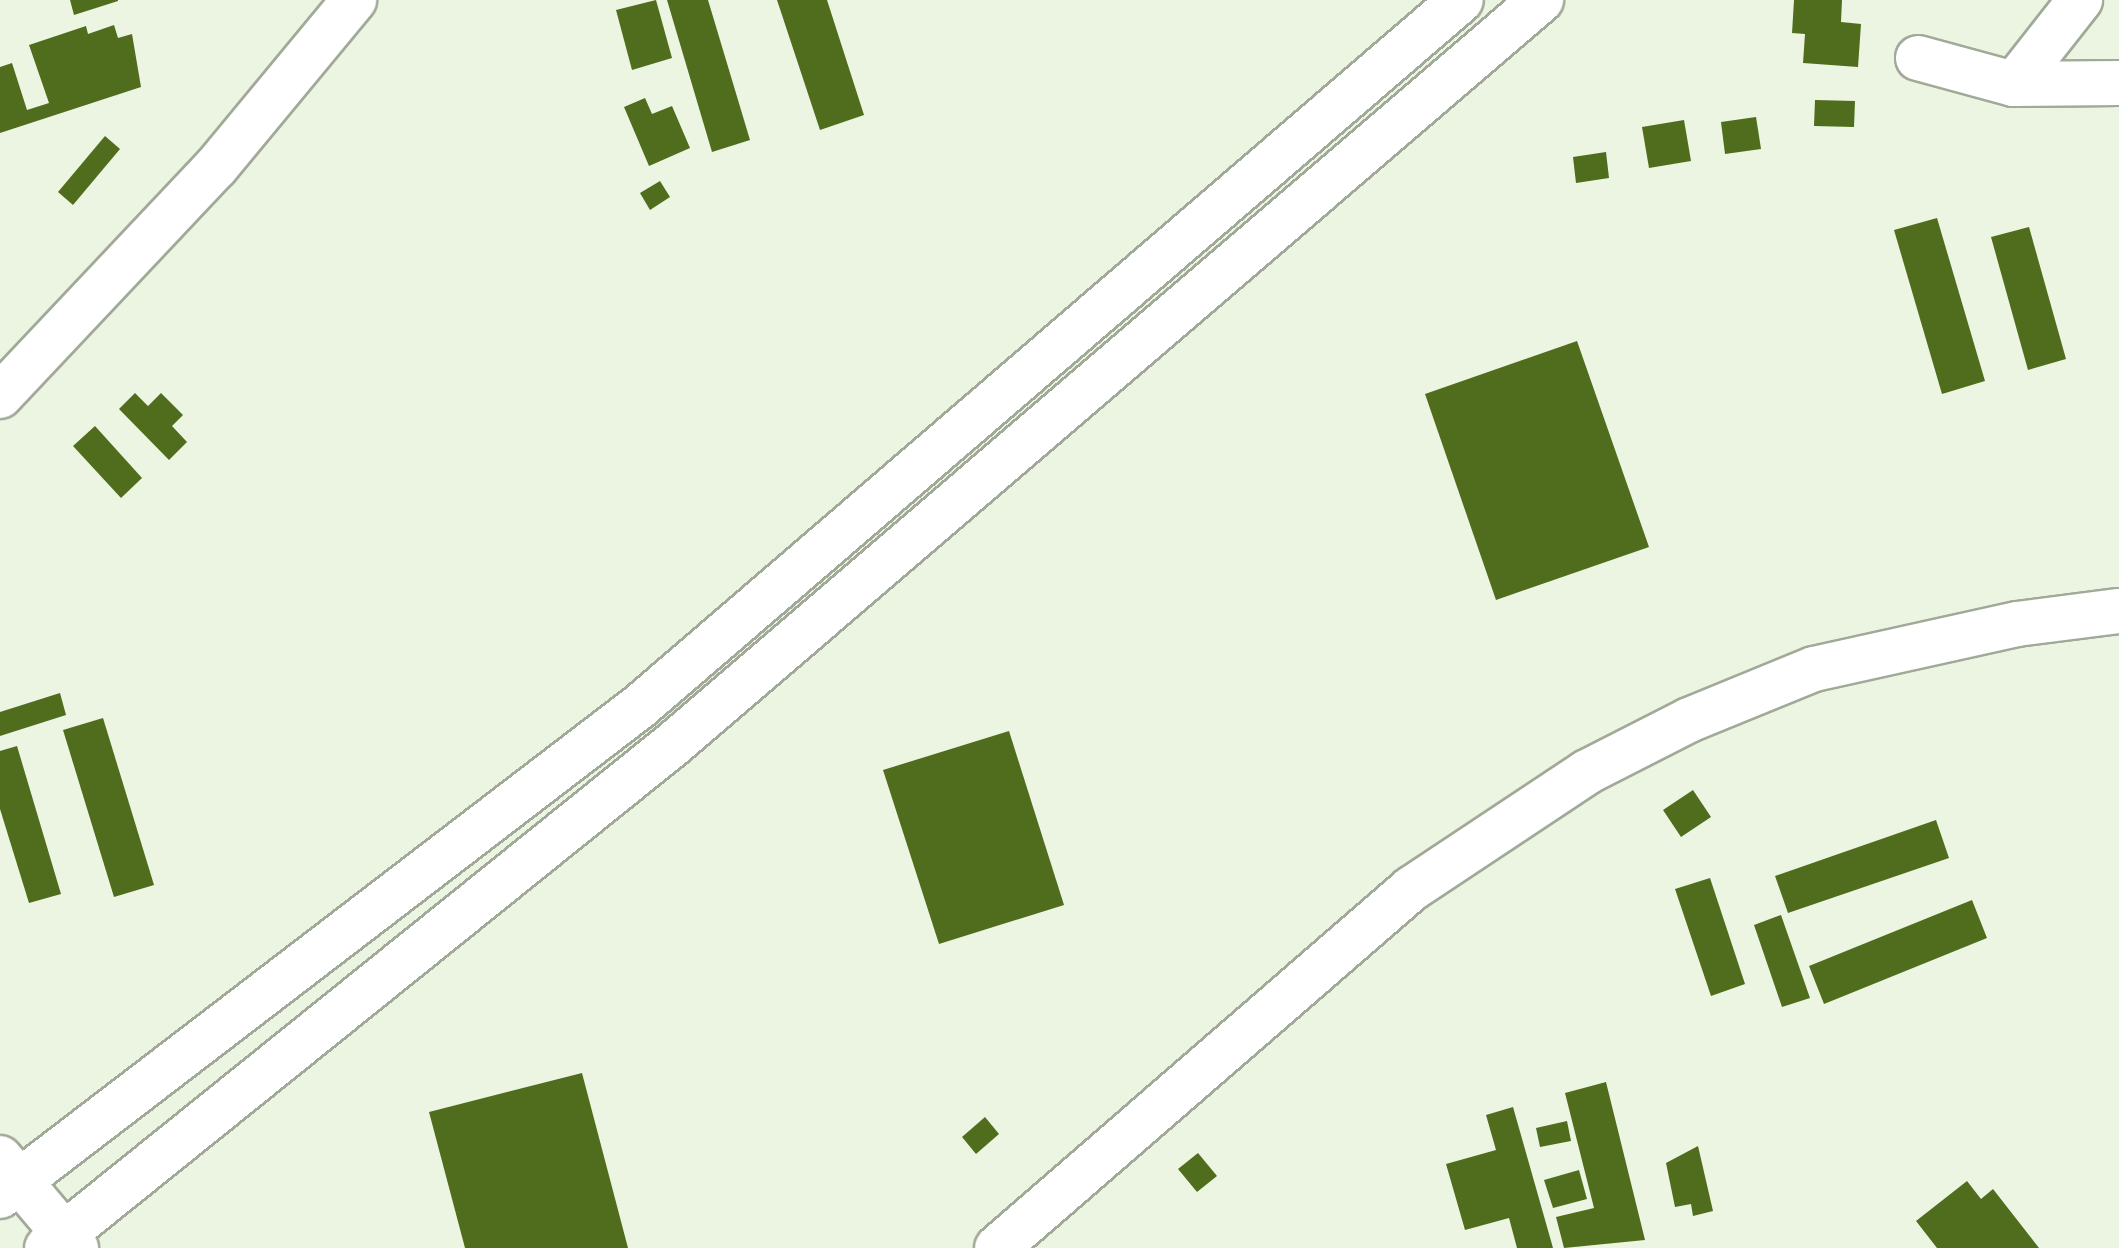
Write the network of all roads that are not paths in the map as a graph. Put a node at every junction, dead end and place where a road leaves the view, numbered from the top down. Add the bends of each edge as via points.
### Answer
1 (354, 0) edge
2 (1461, 0) edge
3 (1541, 0) edge
4 (2080, 0) edge
5 (1918, 58) dead end
6 (2119, 83) edge
7 (2014, 84) junction
8 (1255, 176) junction
9 (1289, 215) junction
10 (0, 396) edge
11 (2119, 611) edge
12 (639, 707) junction
13 (672, 745) junction
14 (7, 1178) edge
15 (62, 1244) edge
16 (997, 1248) edge

1 - 10 street via 216,167
2 - 8 street
3 - 9 street
4 - 7 street
5 - 7 street
6 - 7 street
8 - 9 street
8 - 12 street
9 - 13 street
11 - 16 street via 2003,627 1814,669 1689,720 1587,772 1411,889
12 - 13 street
12 - 14 street
13 - 15 street
14 - 15 street

